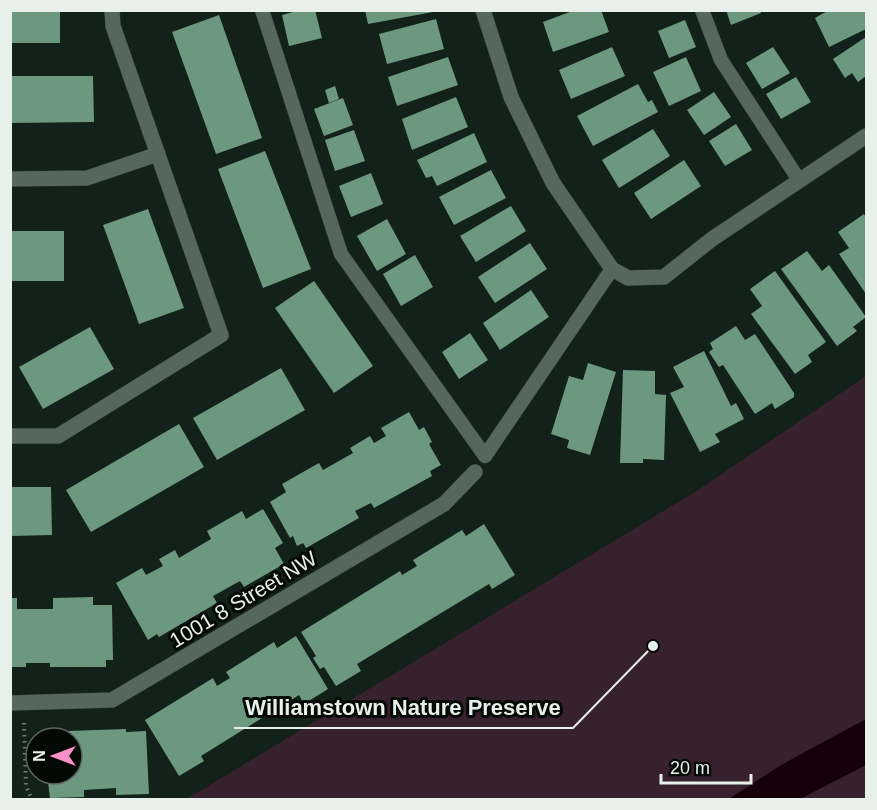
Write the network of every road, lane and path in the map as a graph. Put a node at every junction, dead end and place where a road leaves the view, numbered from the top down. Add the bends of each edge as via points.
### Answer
1 (112, 10) edge
2 (262, 10) edge
3 (483, 10) edge
4 (702, 10) edge
5 (867, 136) edge
6 (158, 154) junction
7 (10, 179) edge
8 (798, 180) junction
9 (612, 269) junction
10 (10, 436) edge
11 (485, 456) junction
12 (475, 472) joint
13 (17, 702) edge
14 (32, 800) edge

1 - 6 street via 112,26
2 - 11 lane via 341,254
3 - 9 street via 511,97 548,174
4 - 8 lane via 721,60
5 - 8 street
6 - 7 street via 87,178
6 - 10 street via 221,335 58,435
8 - 9 street via 664,277 628,278
9 - 11 lane
11 - 12 lane
12 - 13 street, 1001 8 Street NW via 444,504 112,700
13 - 14 path via 26,786

